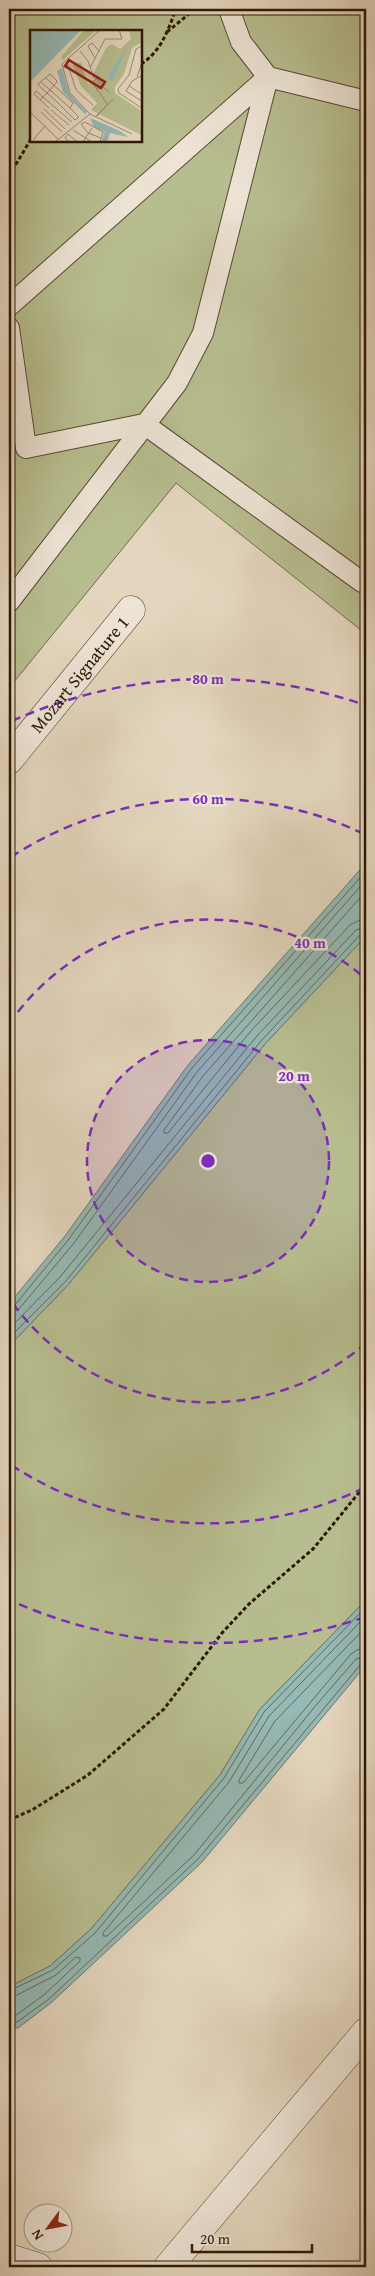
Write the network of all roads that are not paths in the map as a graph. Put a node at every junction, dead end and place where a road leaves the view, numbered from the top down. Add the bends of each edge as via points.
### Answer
1 (229, 9) edge
2 (268, 77) junction
3 (366, 101) edge
4 (9, 306) edge
5 (9, 328) edge
6 (144, 424) junction
7 (366, 582) edge
8 (9, 602) edge
9 (130, 610) dead end
10 (9, 760) edge
11 (366, 2032) edge
12 (9, 2258) edge
13 (38, 2267) edge
14 (168, 2267) edge

1 - 2 lane via 241,42
2 - 3 lane
2 - 4 lane
2 - 6 lane via 202,333 176,383
5 - 6 lane via 26,448
6 - 7 lane
6 - 8 lane
9 - 10 street, Mozart Signature 1
11 - 14 street
12 - 13 street

